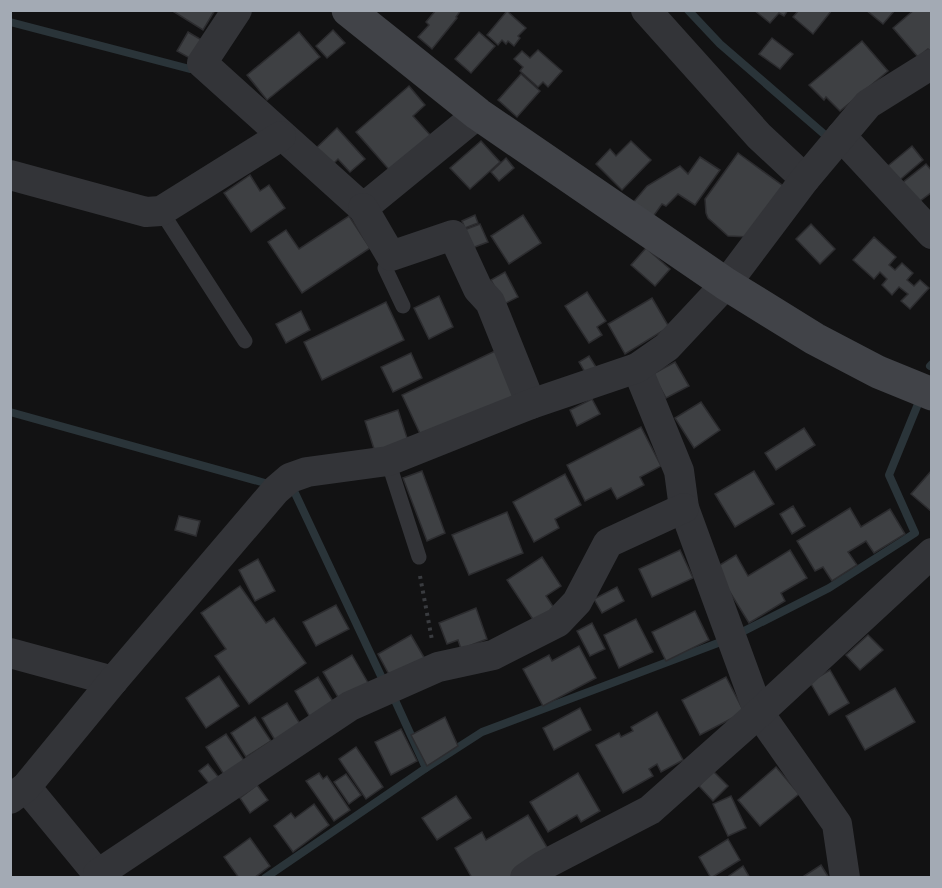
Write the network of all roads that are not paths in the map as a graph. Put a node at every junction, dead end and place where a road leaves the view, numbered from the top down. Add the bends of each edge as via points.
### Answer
1 (237, 10) edge
2 (348, 10) edge
3 (646, 10) edge
4 (932, 64) edge
5 (478, 114) junction
6 (281, 136) junction
7 (841, 136) junction
8 (10, 175) edge
9 (805, 179) junction
10 (363, 208) junction
11 (161, 212) junction
12 (932, 234) edge
13 (391, 256) junction
14 (726, 284) junction
15 (403, 306) dead end
16 (245, 341) dead end
17 (637, 368) junction
18 (932, 394) edge
19 (531, 404) junction
20 (388, 461) junction
21 (684, 508) junction
22 (932, 553) edge
23 (419, 557) road end
24 (10, 653) edge
25 (113, 681) junction
26 (759, 713) junction
27 (18, 793) edge
28 (100, 876) edge
29 (525, 878) edge
30 (845, 878) edge

1 - 6 street via 202,63
2 - 5 street
3 - 9 street via 759,136
4 - 7 street via 868,104
5 - 10 street
5 - 14 street
6 - 10 street
6 - 11 street
7 - 9 street
7 - 12 street
8 - 11 street via 146,212
9 - 14 street
10 - 13 street
11 - 16 lane
13 - 15 lane via 385,268
13 - 19 street via 453,235 478,289 490,302
14 - 17 street via 667,348
14 - 18 street via 815,339 878,372
17 - 19 street
17 - 21 street via 678,471
19 - 20 street
20 - 23 lane
20 - 25 street via 307,472 290,478
21 - 26 street
21 - 28 street via 608,543 577,602 558,622 493,655 438,667 350,706
22 - 26 street
24 - 25 street
25 - 27 street
26 - 29 street via 650,810
26 - 30 street via 837,824
27 - 28 street

